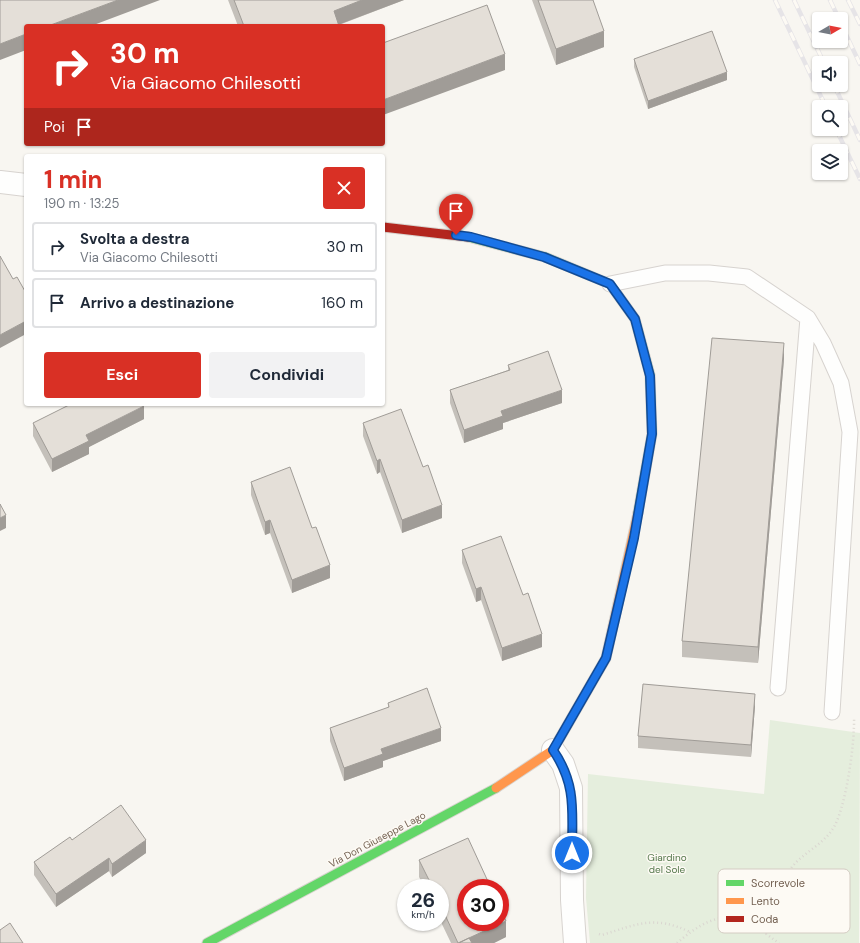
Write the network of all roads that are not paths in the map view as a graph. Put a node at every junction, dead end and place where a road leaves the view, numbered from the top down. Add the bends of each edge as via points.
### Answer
1 (0, 182) edge
2 (24, 185) edge
3 (385, 227) edge
4 (610, 284) junction
5 (808, 318) junction
6 (778, 688) dead end
7 (832, 712) road end
8 (553, 750) junction
9 (207, 943) edge
10 (575, 943) edge

1 - 2 street
3 - 4 street via 471,237 544,257
4 - 5 lane via 665,273 709,273 747,277
4 - 8 street via 635,319 650,376 652,434 634,538 606,658
5 - 6 lane
5 - 7 lane via 842,383 850,432
8 - 9 street, Via Don Giuseppe Lago via 500,786
8 - 10 street via 563,764 571,788

